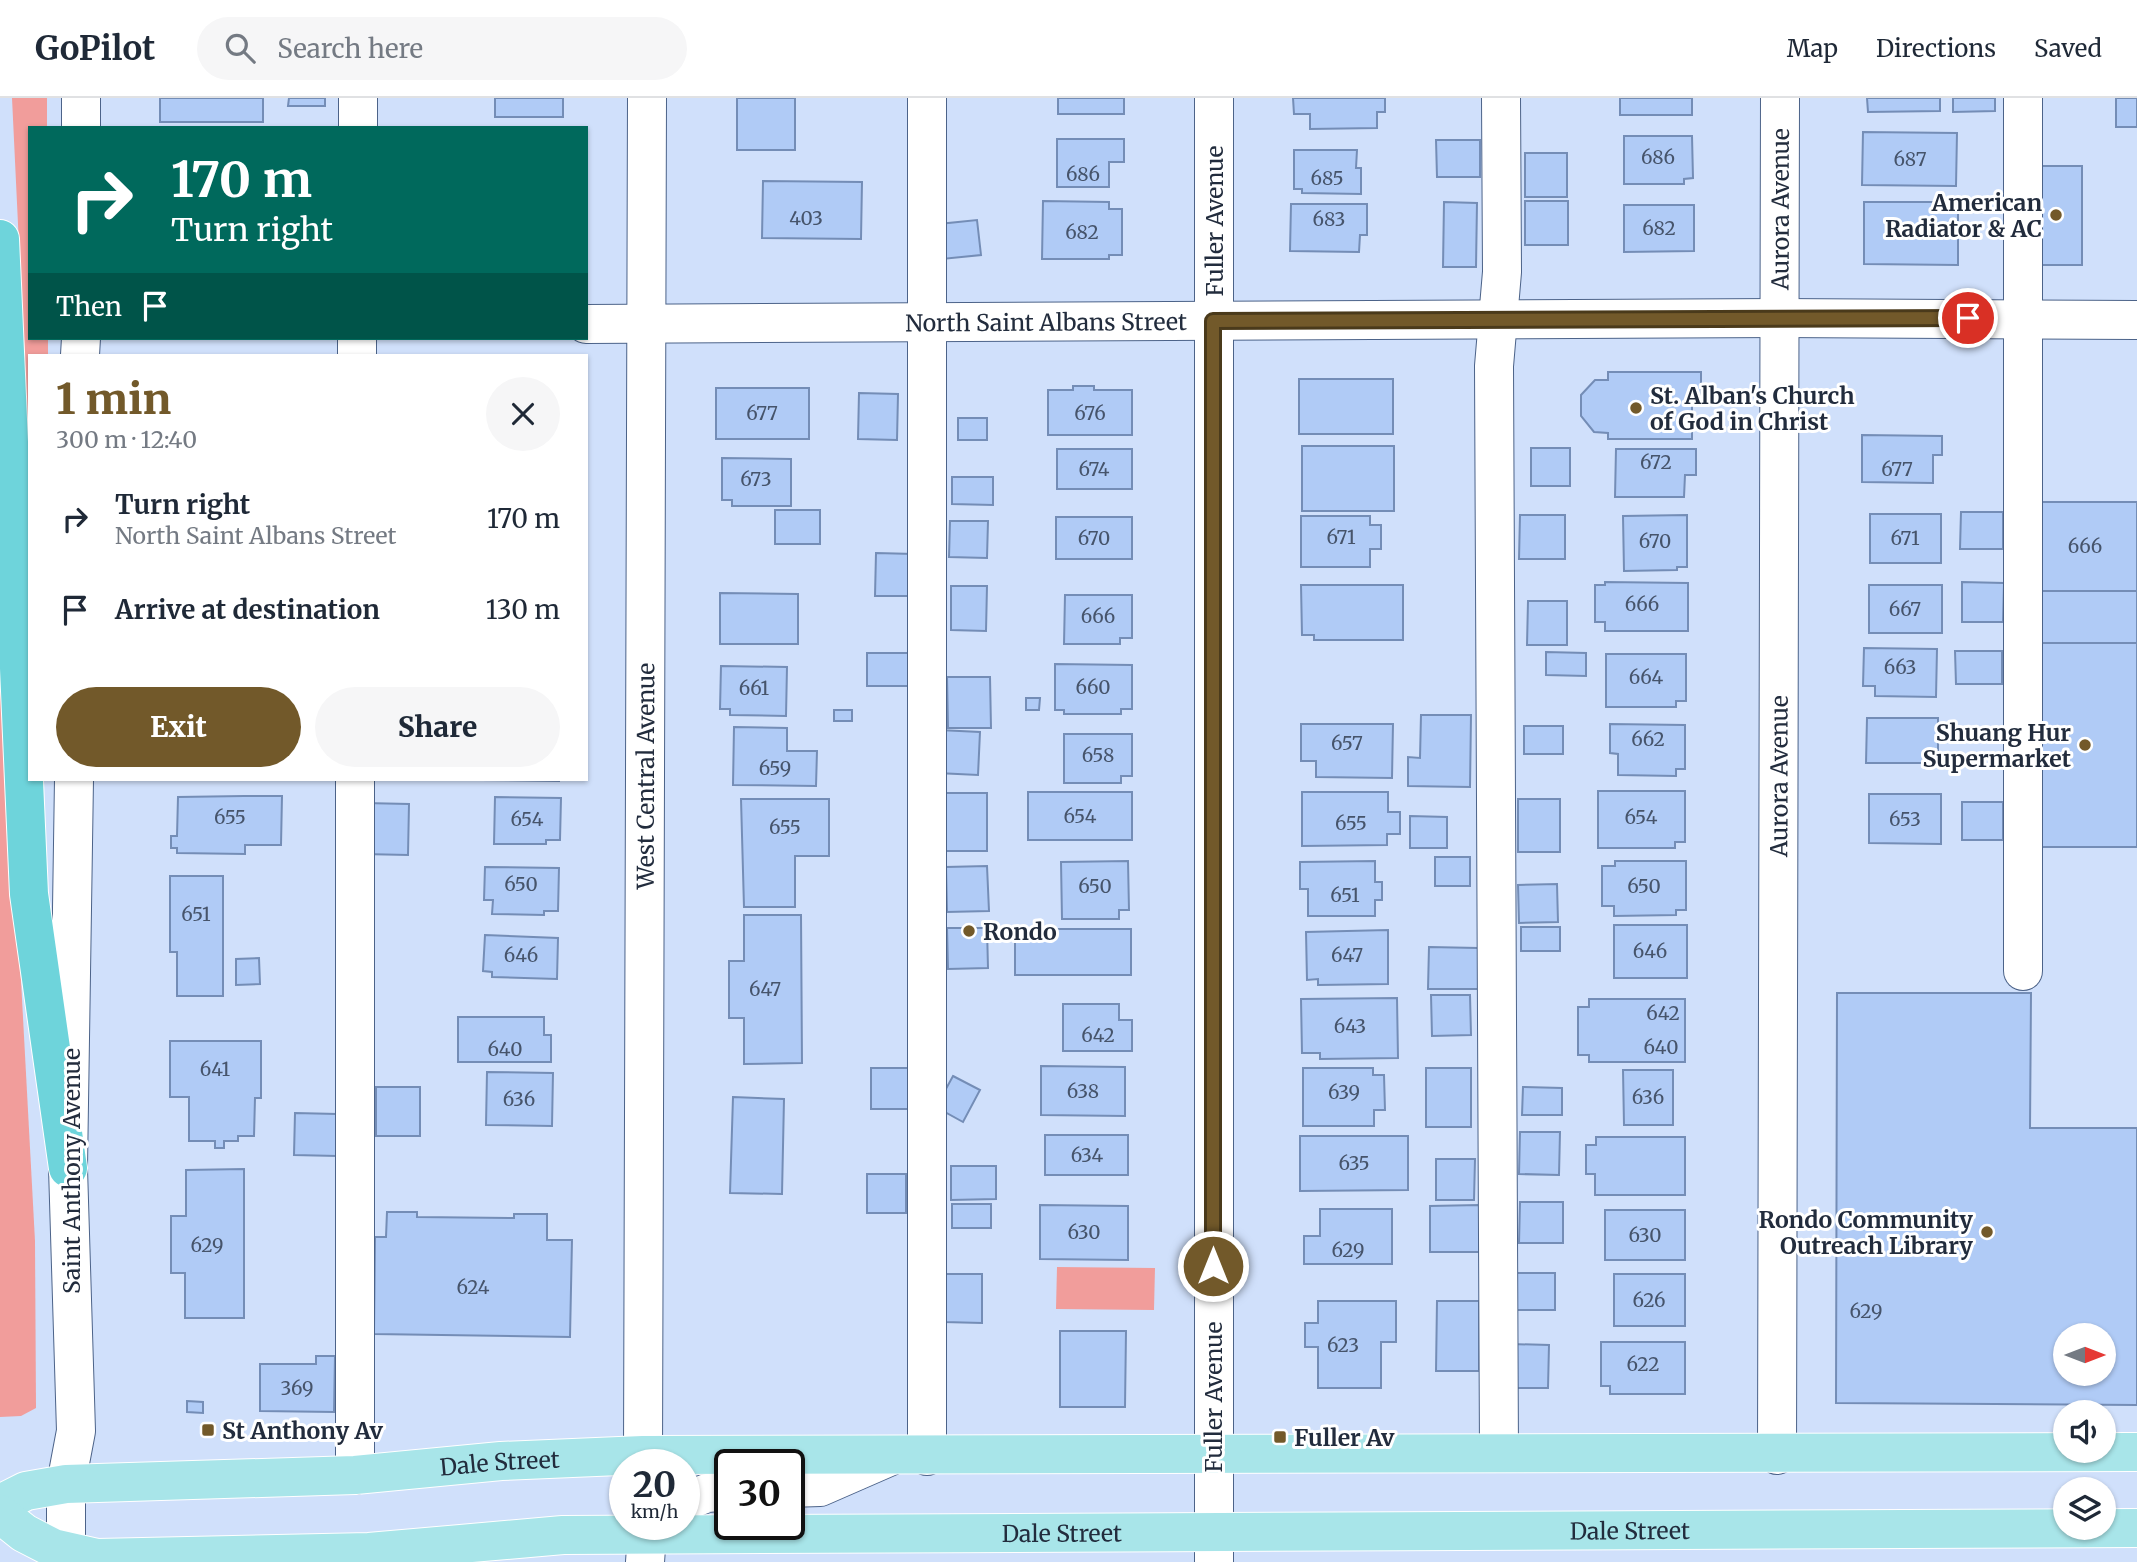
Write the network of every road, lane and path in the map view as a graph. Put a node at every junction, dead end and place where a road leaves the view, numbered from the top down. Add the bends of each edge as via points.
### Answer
1 (81, 98) edge
2 (358, 98) edge
3 (647, 98) edge
4 (927, 98) edge
5 (1214, 98) edge
6 (1501, 98) edge
7 (1780, 98) edge
8 (2023, 98) edge
9 (81, 126) edge
10 (358, 126) edge
11 (0, 239) edge
12 (1780, 318) junction
13 (2022, 318) junction
14 (2137, 320) edge
15 (1213, 321) junction
16 (1497, 322) junction
17 (588, 324) edge
18 (646, 324) junction
19 (926, 324) junction
20 (74, 781) edge
21 (355, 781) edge
22 (2023, 971) dead end
23 (68, 1168) junction
24 (643, 1449) edge
25 (2137, 1452) edge
26 (1499, 1453) junction
27 (1213, 1454) junction
28 (700, 1455) edge
29 (1777, 1455) junction
30 (609, 1456) edge
31 (909, 1456) junction
32 (355, 1475) junction
33 (65, 1484) junction
34 (805, 1488) edge
35 (0, 1504) edge
36 (0, 1514) edge
37 (2137, 1528) edge
38 (609, 1538) edge
39 (649, 1540) edge
40 (1214, 1546) edge
41 (66, 1557) edge

1 - 9 street
2 - 10 street
3 - 18 street, West Central Avenue
4 - 19 street
5 - 15 street, Fuller Avenue
6 - 16 street via 1502,272
7 - 12 street, Aurora Avenue
8 - 13 street
11 - 23 highway via 29,894
12 - 13 street, North Saint Albans Street
12 - 16 street, North Saint Albans Street
12 - 29 street, Aurora Avenue
13 - 14 street, North Saint Albans Street
13 - 22 street
15 - 16 street, North Saint Albans Street
15 - 19 street, North Saint Albans Street
15 - 27 street, Fuller Avenue
16 - 26 street
17 - 18 street, North Saint Albans Street
18 - 19 street, North Saint Albans Street
18 - 24 street, West Central Avenue
19 - 31 street
20 - 23 street, Saint Anthony Avenue
21 - 32 street
23 - 33 street, Saint Anthony Avenue via 76,1431
25 - 29 main road, Dale Street
26 - 27 main road, Dale Street
26 - 29 main road, Dale Street
27 - 31 main road, Dale Street
27 - 40 street, Fuller Avenue
28 - 31 main road, Dale Street
30 - 32 main road, Dale Street
31 - 34 street via 821,1487
32 - 33 main road, Dale Street
33 - 35 main road, Dale Street via 26,1491
33 - 41 street, Saint Anthony Avenue
36 - 41 main road, Dale Street
37 - 40 main road, Dale Street
38 - 41 main road, Dale Street via 563,1535 316,1554
39 - 40 main road, Dale Street

